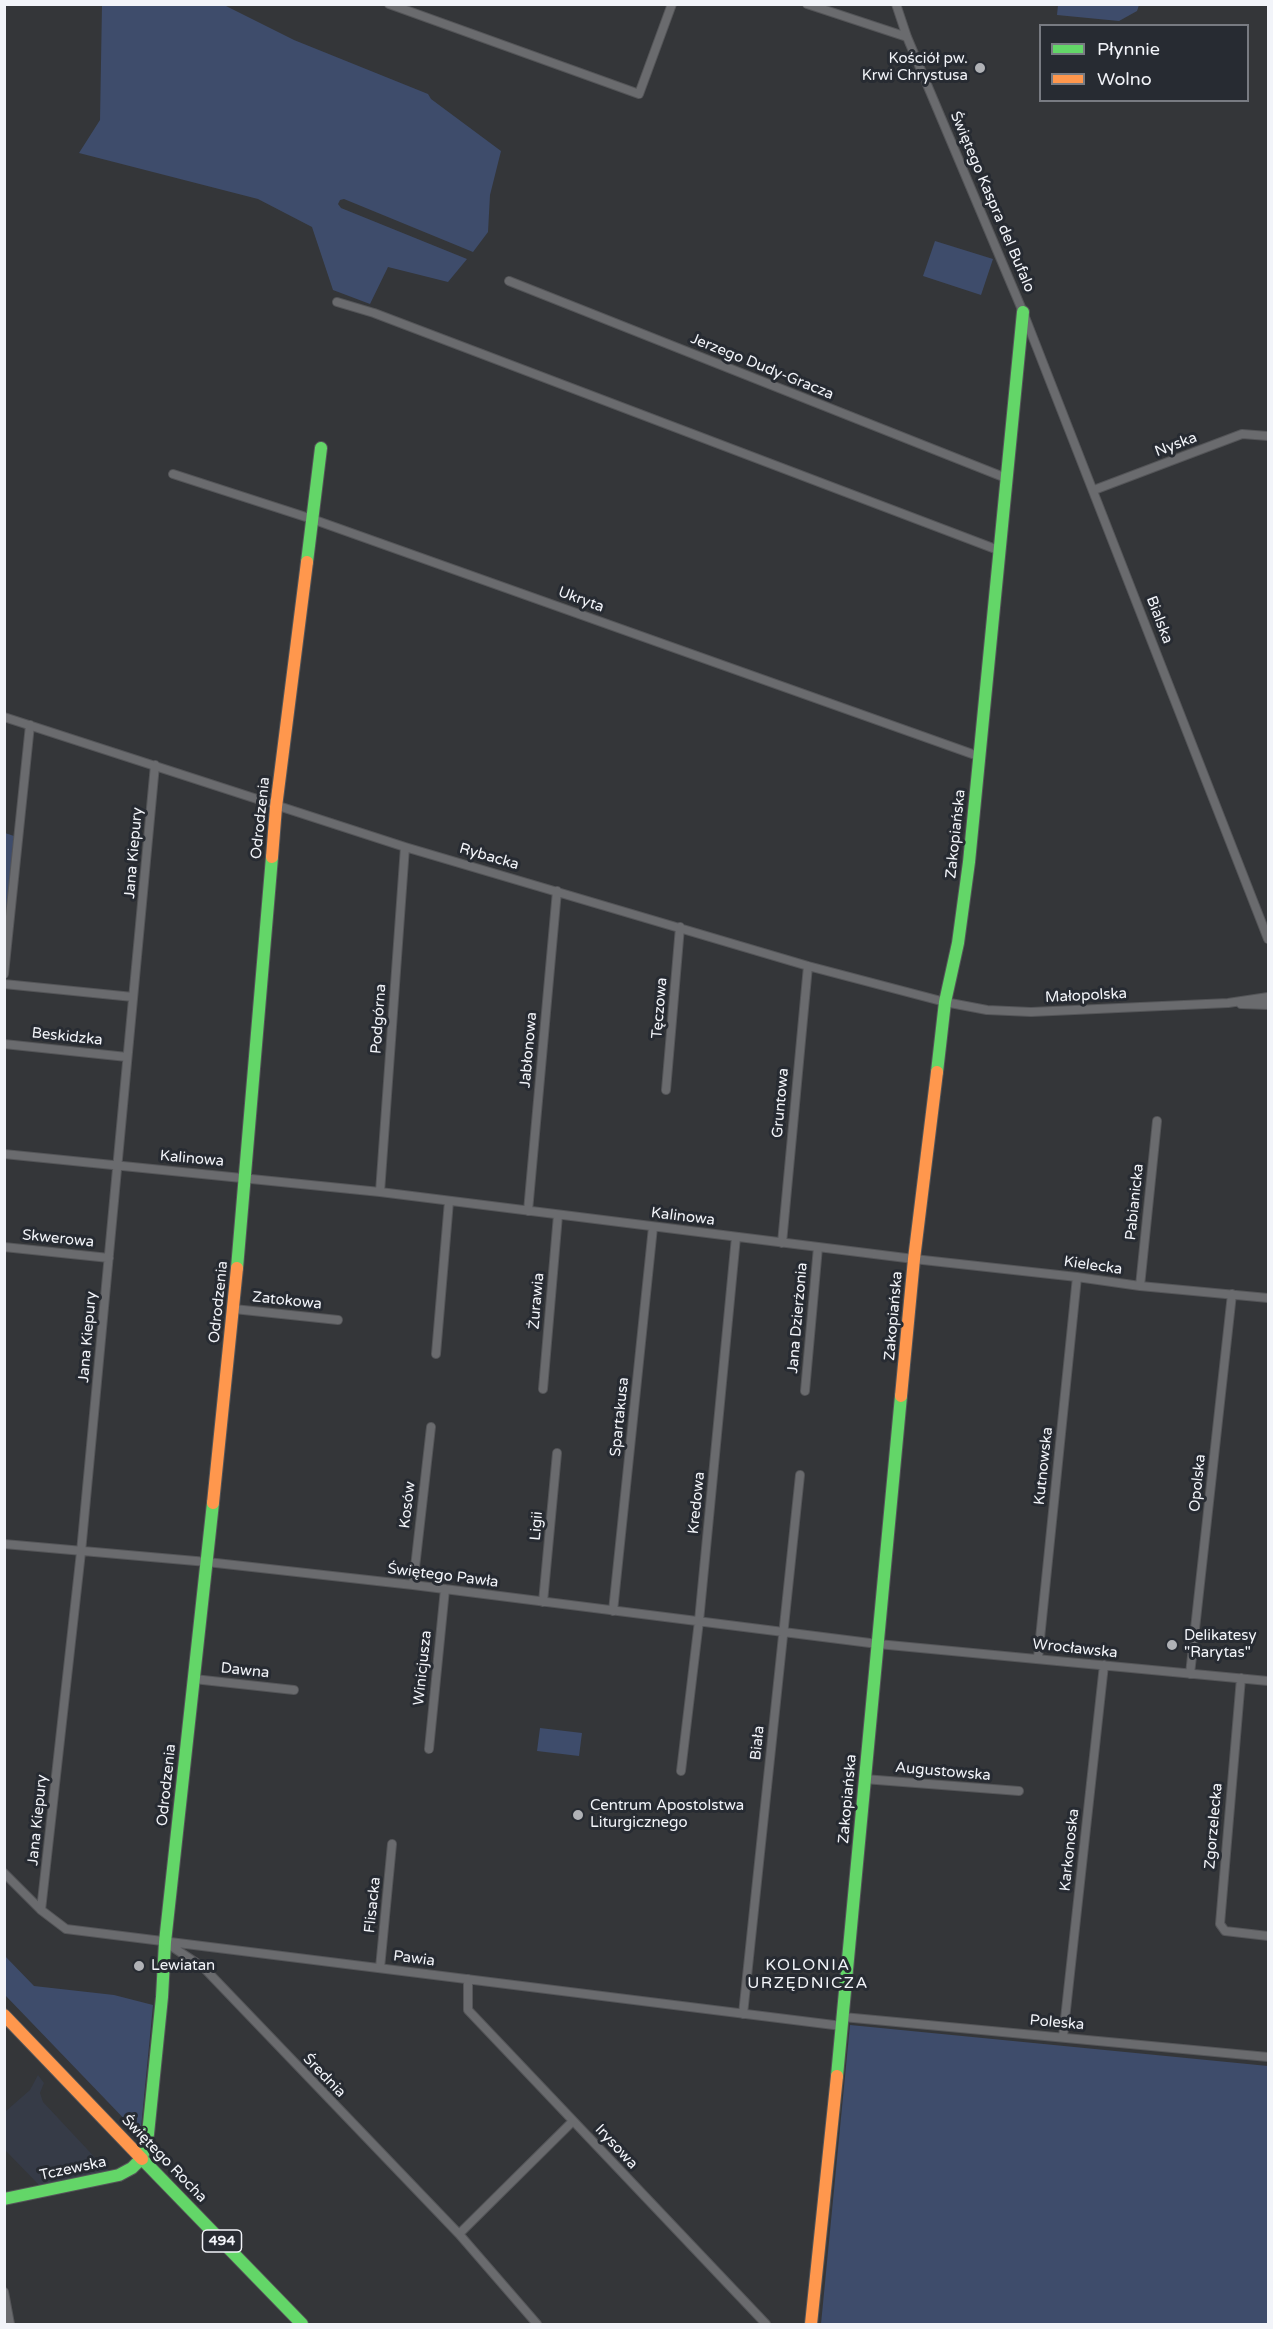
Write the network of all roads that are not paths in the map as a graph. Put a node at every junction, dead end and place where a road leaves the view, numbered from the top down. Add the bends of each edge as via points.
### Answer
1 (389, 4) edge
2 (672, 4) edge
3 (807, 4) edge
4 (896, 4) edge
5 (907, 37) junction
6 (509, 281) dead end
7 (337, 302) dead end
8 (1023, 312) junction
9 (1269, 436) edge
10 (321, 448) dead end
11 (173, 474) dead end
12 (1006, 478) junction
13 (1094, 490) junction
14 (312, 519) junction
15 (998, 550) junction
16 (4, 717) edge
17 (30, 725) junction
18 (978, 756) junction
19 (155, 765) junction
20 (276, 807) junction
21 (405, 847) junction
22 (557, 891) junction
23 (680, 927) junction
24 (1269, 939) edge
25 (808, 966) junction
26 (4, 974) edge
27 (4, 984) edge
28 (133, 997) junction
29 (1269, 997) edge
30 (945, 1002) junction
31 (1228, 1003) junction
32 (1269, 1005) edge
33 (4, 1044) edge
34 (128, 1057) junction
35 (666, 1090) dead end
36 (1157, 1121) dead end
37 (4, 1154) edge
38 (118, 1166) junction
39 (246, 1178) junction
40 (380, 1192) junction
41 (449, 1201) junction
42 (528, 1211) junction
43 (558, 1215) junction
44 (653, 1227) junction
45 (736, 1237) junction
46 (782, 1243) junction
47 (4, 1246) edge
48 (818, 1247) junction
49 (109, 1258) junction
50 (914, 1259) junction
51 (1077, 1276) junction
52 (1140, 1286) junction
53 (1232, 1294) junction
54 (1269, 1298) edge
55 (234, 1308) junction
56 (338, 1320) dead end
57 (436, 1354) dead end
58 (543, 1389) dead end
59 (804, 1391) dead end
60 (431, 1428) dead end
61 (557, 1453) dead end
62 (800, 1475) dead end
63 (4, 1544) edge
64 (81, 1552) junction
65 (207, 1562) junction
66 (412, 1586) junction
67 (445, 1589) junction
68 (543, 1602) junction
69 (613, 1611) junction
70 (699, 1621) junction
71 (784, 1632) junction
72 (878, 1644) junction
73 (1038, 1658) junction
74 (1104, 1665) junction
75 (1190, 1674) junction
76 (1241, 1678) junction
77 (194, 1679) junction
78 (1269, 1681) edge
79 (294, 1690) dead end
80 (429, 1749) dead end
81 (681, 1771) dead end
82 (864, 1779) junction
83 (1019, 1791) dead end
84 (392, 1844) dead end
85 (4, 1873) edge
86 (41, 1910) junction
87 (1269, 1936) edge
88 (165, 1942) junction
89 (380, 1968) junction
90 (468, 1979) junction
91 (743, 2014) junction
92 (4, 2015) edge
93 (842, 2021) junction
94 (1063, 2037) junction
95 (1269, 2057) edge
96 (573, 2121) junction
97 (142, 2158) junction
98 (4, 2199) edge
99 (459, 2234) junction
100 (4, 2292) edge
101 (10, 2325) edge
102 (302, 2325) edge
103 (537, 2325) edge
104 (766, 2325) edge
105 (811, 2325) edge

1 - 2 street via 639,94
3 - 5 street
4 - 5 street, Świętego Kaspra del Bufalo
5 - 8 street, Świętego Kaspra del Bufalo
6 - 12 street, Jerzego Dudy-Gracza
7 - 15 street
8 - 12 street, Zakopiańska
8 - 13 street, Bialska
9 - 13 street, Nyska via 1242,434
10 - 14 street, Odrodzenia
11 - 14 street, Ukryta
12 - 15 street, Zakopiańska
13 - 24 street, Bialska
14 - 18 street, Ukryta
14 - 20 street, Odrodzenia
15 - 18 street, Zakopiańska
16 - 17 street, Rybacka
17 - 19 street, Rybacka
17 - 26 street
18 - 30 street, Zakopiańska via 969,862
19 - 20 street, Rybacka
19 - 28 street, Jana Kiepury
20 - 21 street, Rybacka
20 - 39 street, Odrodzenia
21 - 22 street, Rybacka
21 - 40 street, Podgórna
22 - 23 street, Rybacka
22 - 42 street, Jabłonowa
23 - 25 street, Rybacka
23 - 35 street, Tęczowa
25 - 30 street, Rybacka
25 - 46 street, Gruntowa
27 - 28 street
28 - 34 street, Jana Kiepury
29 - 31 street, Małopolska
30 - 31 street, Małopolska via 987,1010 1031,1012
30 - 50 street, Zakopiańska
31 - 32 street, Małopolska
33 - 34 street, Beskidzka
34 - 38 street, Jana Kiepury
36 - 52 street, Pabianicka
37 - 38 street, Kalinowa
38 - 39 street, Kalinowa
38 - 49 street, Jana Kiepury
39 - 40 street, Kalinowa
39 - 55 street, Odrodzenia
40 - 41 street, Kalinowa
41 - 42 street, Kalinowa
41 - 57 street
42 - 43 street, Kalinowa
43 - 44 street, Kalinowa
43 - 58 street, Żurawia
44 - 45 street, Kalinowa
44 - 69 street, Spartakusa
45 - 46 street, Kalinowa
45 - 70 street, Kredowa
46 - 48 street, Kalinowa
47 - 49 street, Skwerowa
48 - 50 street, Kalinowa
48 - 59 street, Jana Dzierżonia
49 - 64 street, Jana Kiepury
50 - 51 street, Kielecka
50 - 72 street, Zakopiańska
51 - 52 street, Kielecka
51 - 73 street, Kutnowska
52 - 53 street, Kielecka
53 - 54 street, Kielecka
53 - 75 street, Opolska
55 - 56 street, Zatokowa
55 - 65 street, Odrodzenia
60 - 66 street, Kosów
61 - 68 street, Ligii
62 - 71 street, Biała
63 - 64 street, Świętego Pawła
64 - 65 street, Świętego Pawła
64 - 86 street, Jana Kiepury
65 - 66 street, Świętego Pawła
65 - 77 street, Odrodzenia
66 - 67 street, Świętego Pawła
67 - 68 street, Świętego Pawła
67 - 80 street, Winicjusza
68 - 69 street, Świętego Pawła
69 - 70 street, Świętego Pawła
70 - 71 street, Świętego Pawła
70 - 81 street, Kredowa
71 - 72 street, Świętego Pawła
71 - 91 street, Biała
72 - 73 street, Wrocławska
72 - 82 street, Zakopiańska
73 - 74 street, Wrocławska
74 - 75 street, Wrocławska
74 - 94 street, Karkonoska
75 - 76 street, Wrocławska
76 - 78 street, Wrocławska
76 - 87 street, Zgorzelecka via 1220,1924 1225,1931
77 - 79 street, Dawna
77 - 88 street, Odrodzenia
82 - 83 street, Augustowska
82 - 93 street, Zakopiańska
84 - 89 street, Flisacka
85 - 86 street, Pawia
86 - 88 street, Pawia via 66,1929
88 - 89 street, Pawia
88 - 97 street, Odrodzenia via 148,2134
88 - 99 street, Średnia via 204,1968
89 - 90 street, Pawia
90 - 91 street, Pawia
90 - 96 street, Irysowa via 468,2010
91 - 93 street, Pawia
92 - 97 street, Świętego Rocha / 494
93 - 94 street, Poleska
93 - 105 street, Zakopiańska
94 - 95 street, Poleska
96 - 99 street
96 - 104 street, Irysowa
97 - 98 street, Tczewska via 120,2175
97 - 102 street, Świętego Rocha / 494
99 - 103 street, Średnia
100 - 101 street

